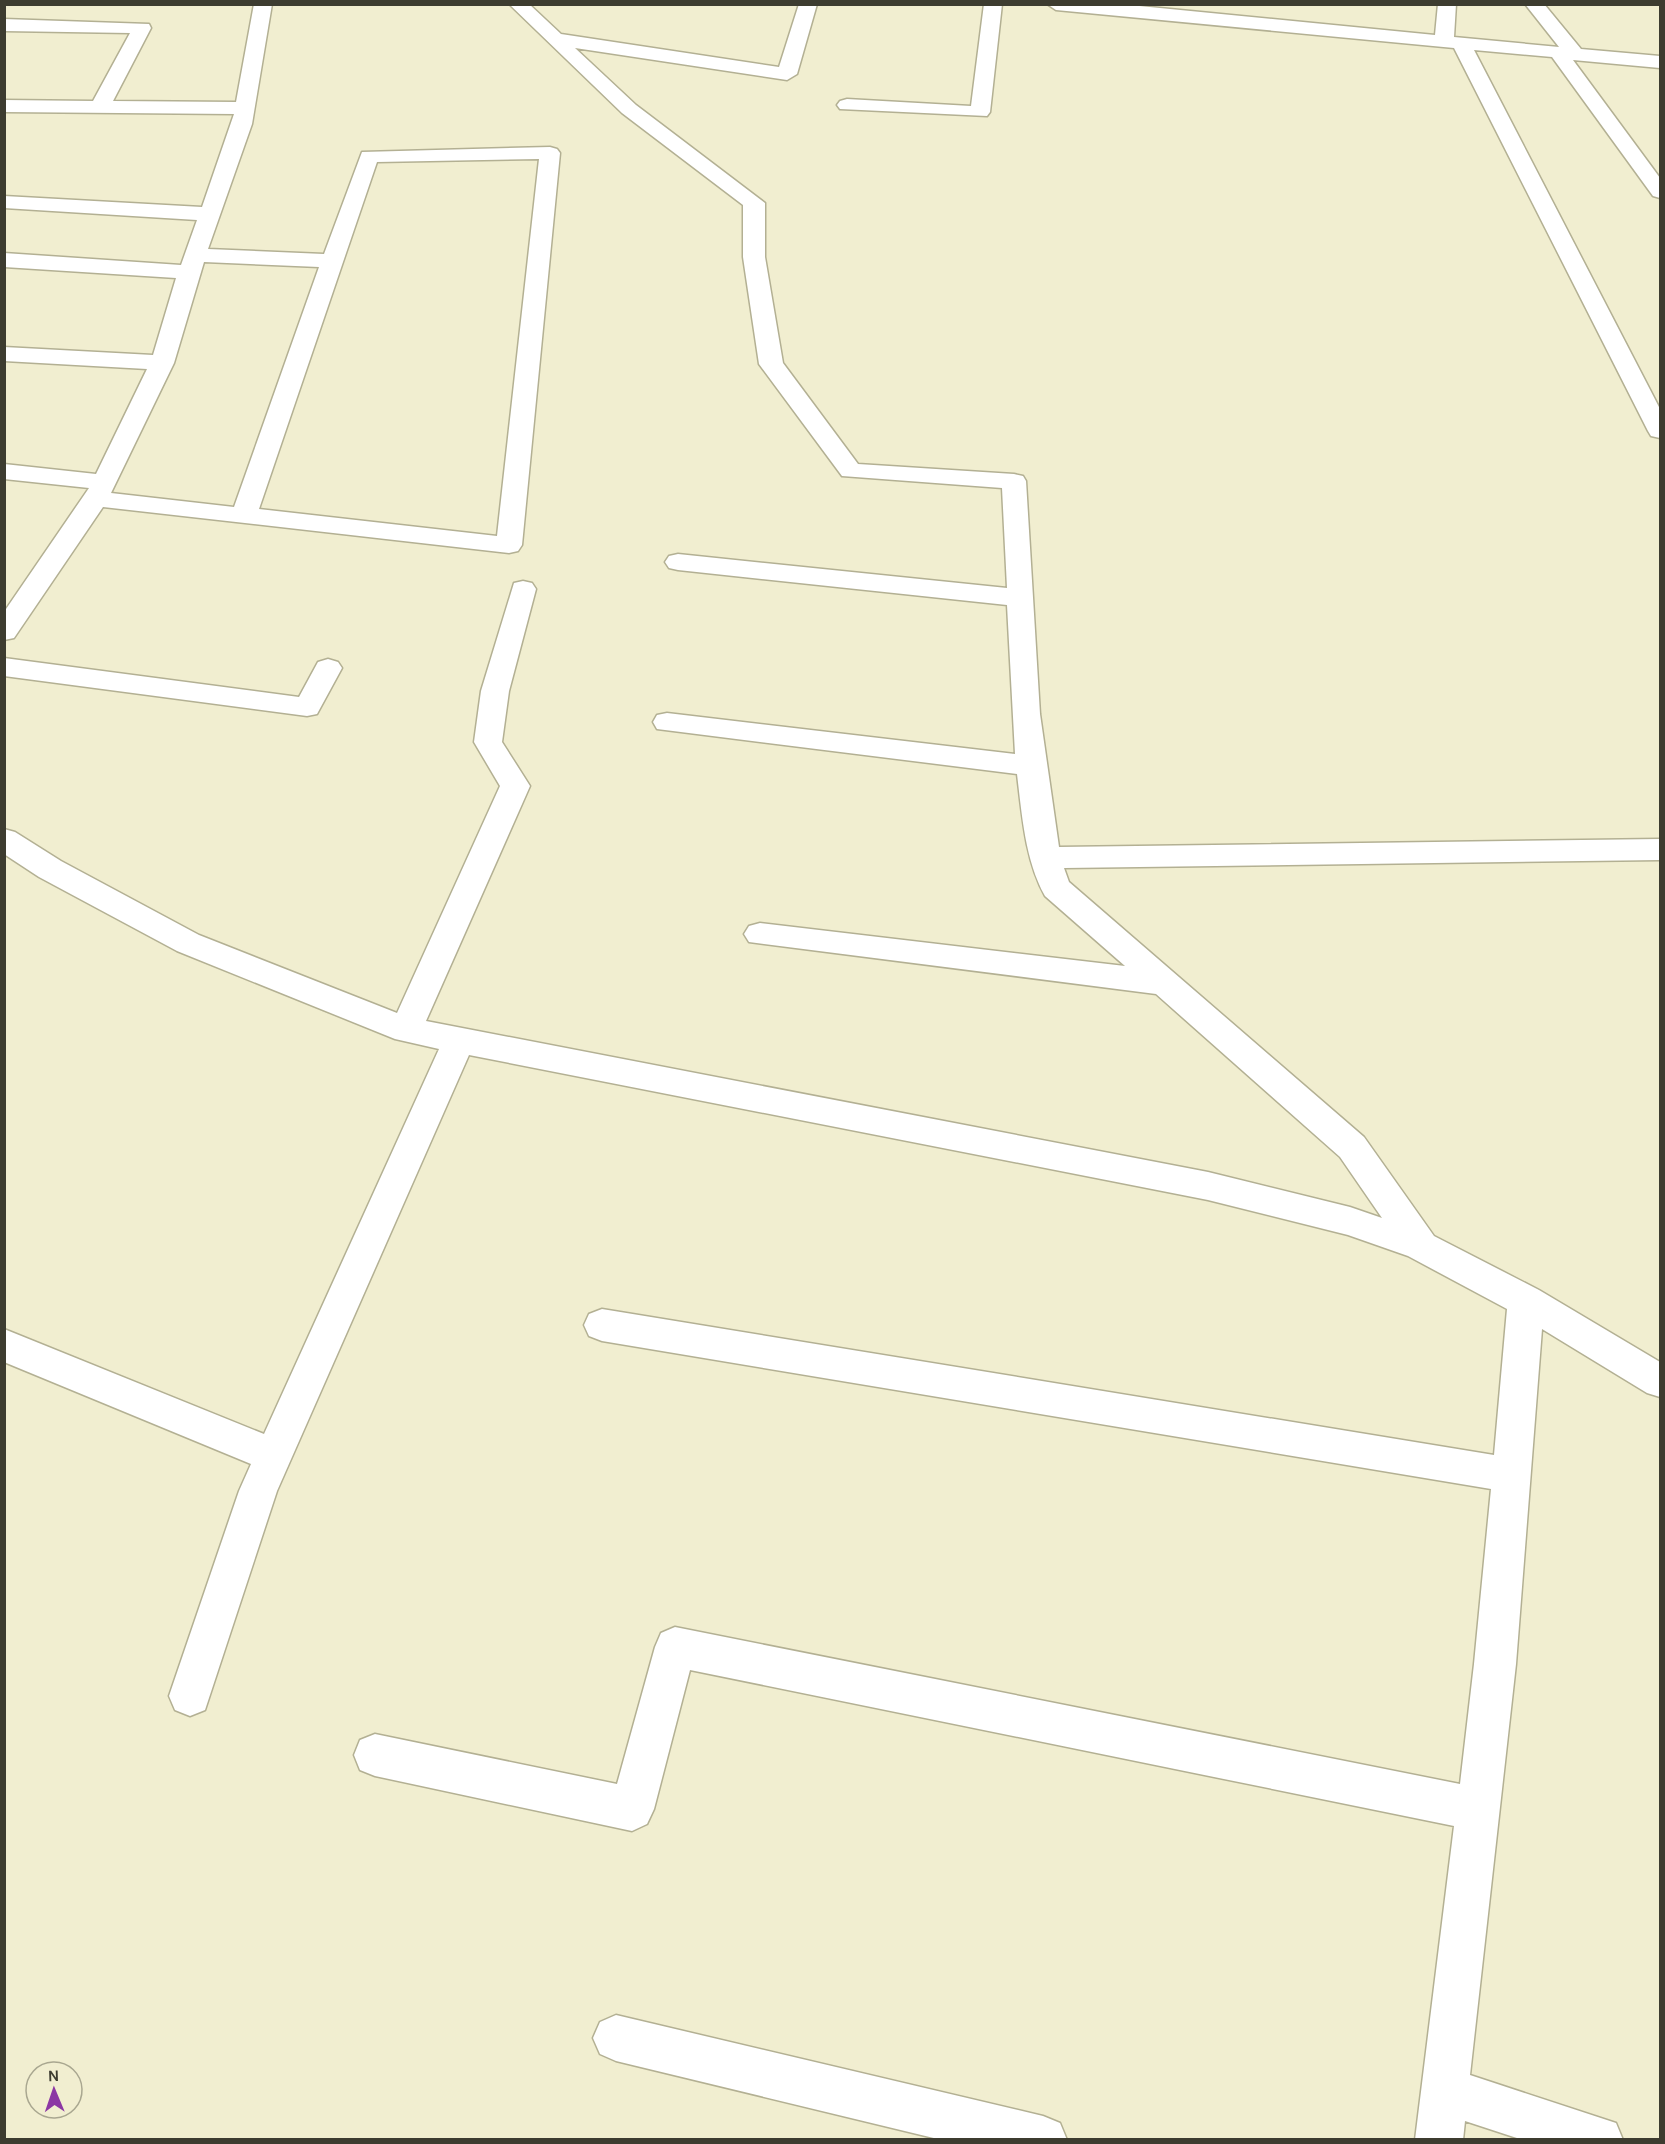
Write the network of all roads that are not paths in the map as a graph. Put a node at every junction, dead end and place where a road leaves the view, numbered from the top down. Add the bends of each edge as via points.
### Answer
1 (263, 4) edge
2 (518, 4) edge
3 (808, 4) edge
4 (993, 4) edge
5 (1056, 4) edge
6 (1447, 4) edge
7 (1534, 4) edge
8 (4, 25) edge
9 (555, 39) junction
10 (1453, 44) junction
11 (1568, 55) junction
12 (1660, 62) edge
13 (847, 105) dead end
14 (4, 106) edge
15 (99, 108) junction
16 (245, 108) junction
17 (1660, 192) edge
18 (4, 202) edge
19 (210, 214) junction
20 (4, 260) edge
21 (332, 261) junction
22 (192, 263) junction
23 (4, 354) edge
24 (162, 363) junction
25 (1660, 431) edge
26 (4, 471) edge
27 (100, 490) junction
28 (244, 515) junction
29 (678, 562) dead end
30 (523, 589) dead end
31 (1020, 598) junction
32 (4, 632) edge
33 (4, 667) edge
34 (328, 668) dead end
35 (667, 722) dead end
36 (1030, 766) junction
37 (4, 838) edge
38 (1660, 849) edge
39 (1044, 858) junction
40 (760, 934) dead end
41 (1165, 983) junction
42 (406, 1030) junction
43 (459, 1040) junction
44 (1421, 1246) junction
45 (1526, 1301) junction
46 (602, 1326) dead end
47 (4, 1345) edge
48 (1660, 1381) edge
49 (274, 1456) junction
50 (1512, 1475) junction
51 (190, 1696) dead end
52 (375, 1755) dead end
53 (1478, 1809) junction
54 (616, 2038) dead end
55 (1445, 2091) junction
56 (1043, 2139) edge
57 (1439, 2139) edge
58 (1599, 2139) edge

1 - 16 street
2 - 9 street
3 - 9 street via 787,74
4 - 13 street via 980,112
5 - 10 street
6 - 10 street
7 - 11 street
8 - 15 street via 142,28
9 - 31 street via 637,116 754,203 754,257 771,364 851,471 1014,481
10 - 11 street
10 - 25 street
11 - 12 street
11 - 17 street
14 - 15 street
15 - 16 street
16 - 19 street
18 - 19 street
19 - 22 street
20 - 22 street
21 - 22 street
21 - 28 street
21 - 28 street via 369,156 550,153 509,545
22 - 24 street
23 - 24 street
24 - 27 street
26 - 27 street
27 - 28 street
27 - 32 street
29 - 31 street
30 - 42 street via 495,691 488,741 515,786
31 - 36 street
33 - 34 street via 307,707
35 - 36 street
36 - 39 street
37 - 42 street via 50,869 188,943
38 - 39 street
39 - 41 street via 1056,888
40 - 41 street
41 - 44 street via 1352,1147
42 - 43 street
43 - 44 street via 1208,1186 1350,1221
43 - 49 street
44 - 45 street
45 - 48 street
45 - 50 street
46 - 50 street
47 - 49 street
49 - 51 street via 258,1491
50 - 53 street via 1496,1664
52 - 53 street via 632,1809 675,1647
53 - 55 street
54 - 56 street
55 - 57 street
55 - 58 street

